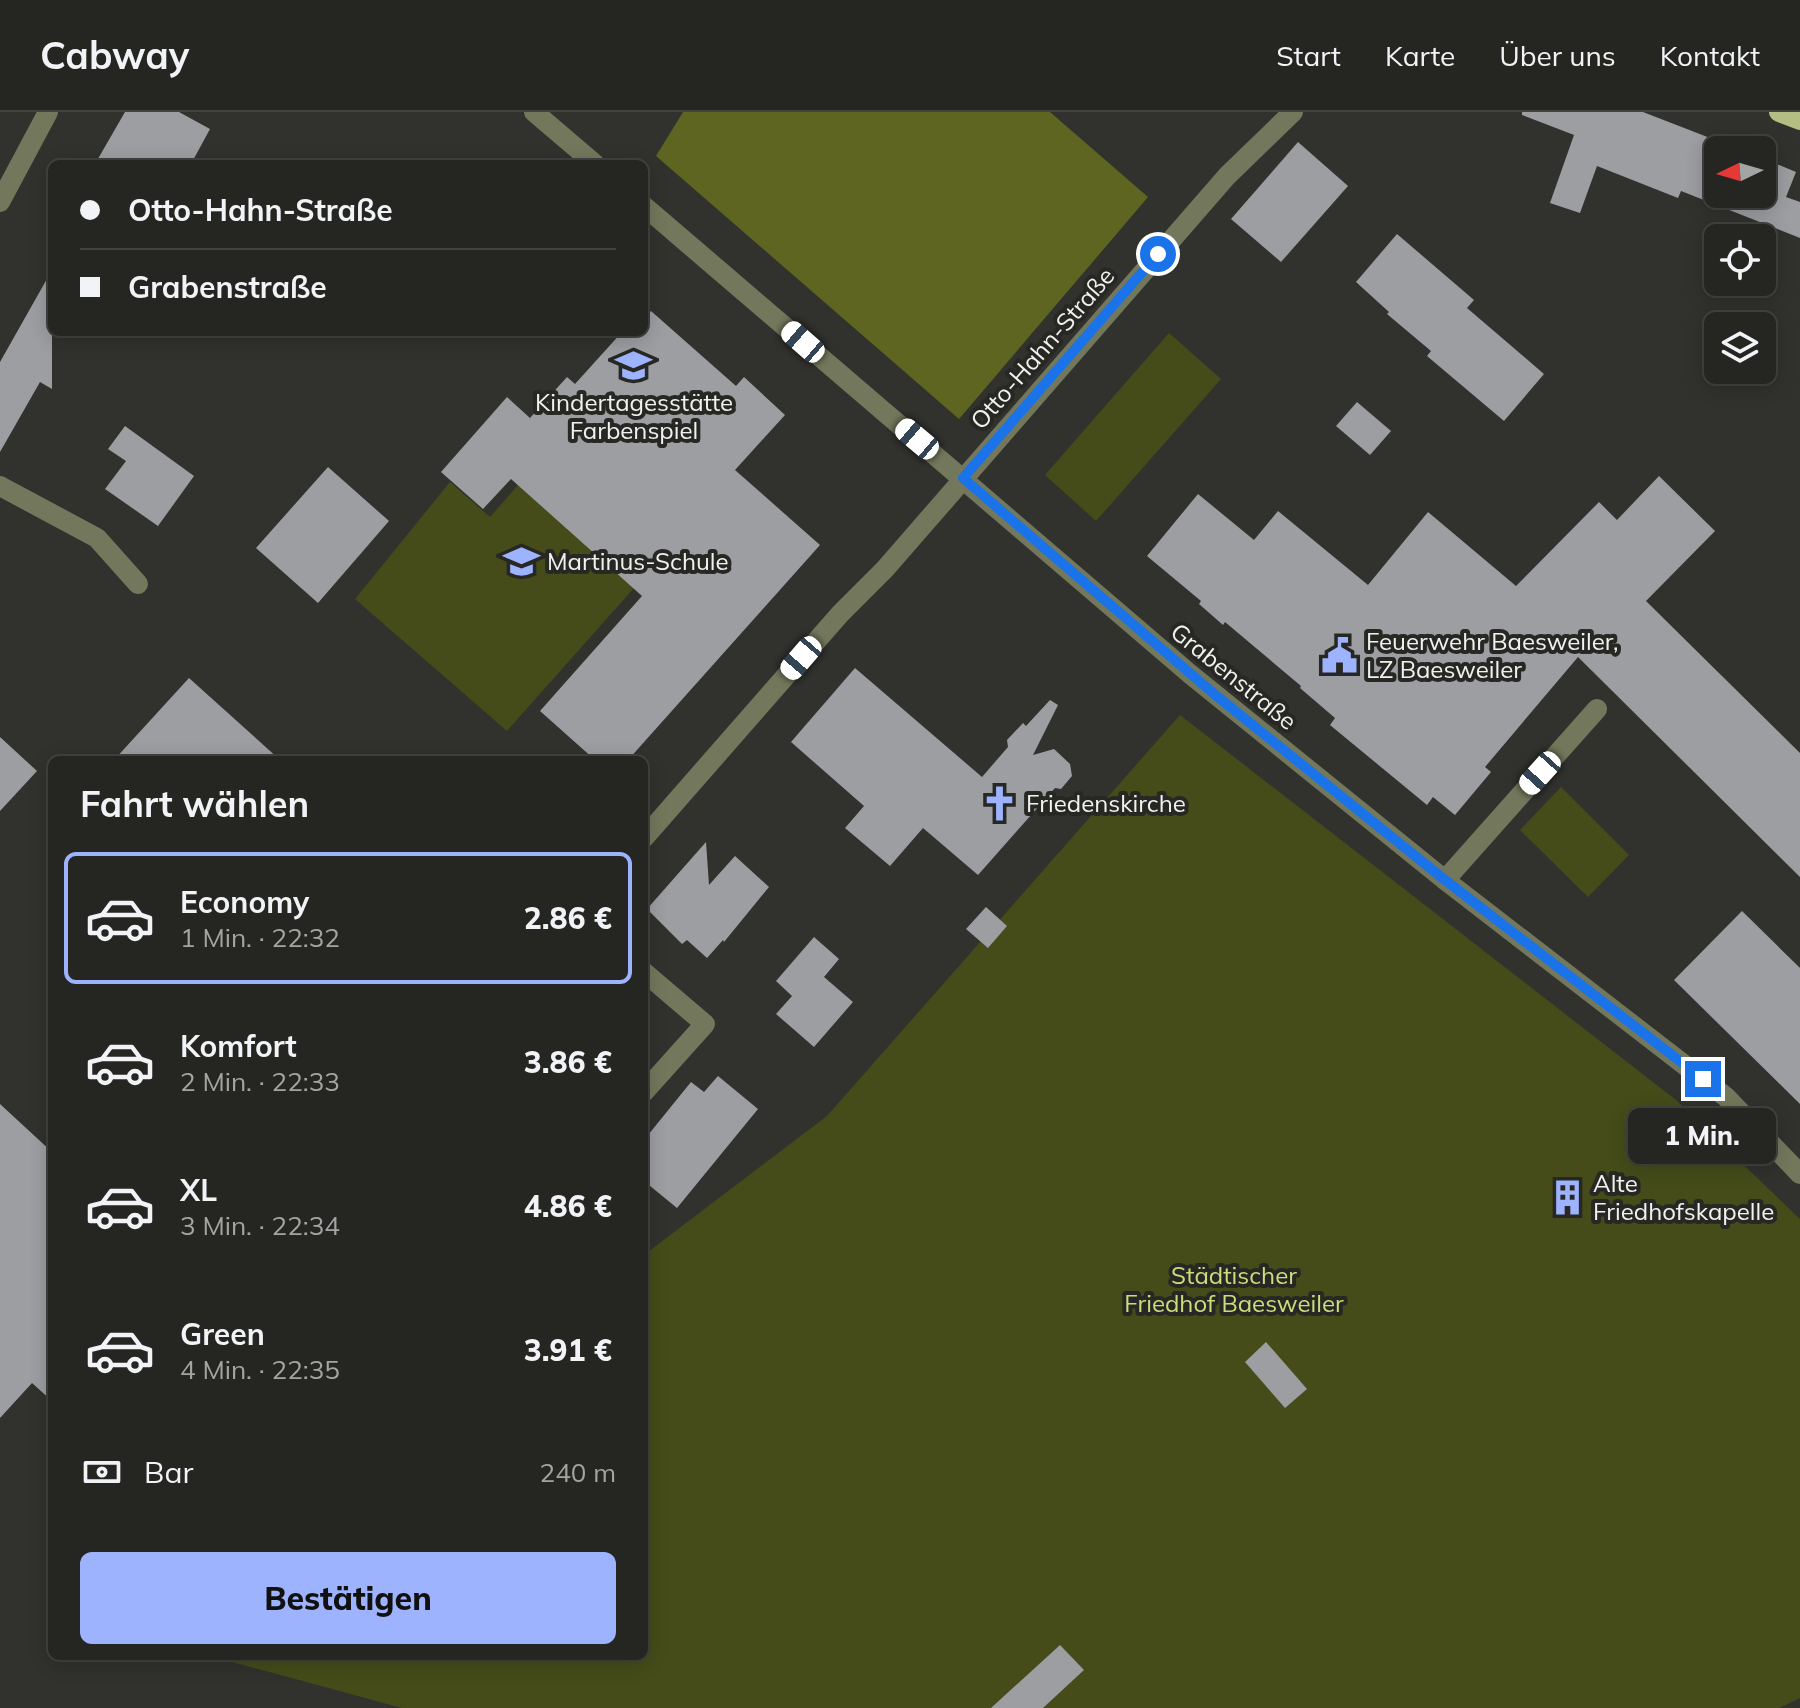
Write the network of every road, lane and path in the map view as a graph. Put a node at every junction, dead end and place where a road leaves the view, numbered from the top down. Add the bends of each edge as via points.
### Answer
1 (48, 112) edge
2 (534, 112) edge
3 (1292, 112) edge
4 (1779, 112) edge
5 (1800, 120) edge
6 (590, 160) edge
7 (0, 202) edge
8 (648, 209) edge
9 (963, 478) junction
10 (0, 486) edge
11 (138, 584) dead end
12 (1597, 709) dead end
13 (648, 833) edge
14 (1445, 880) junction
15 (648, 975) edge
16 (648, 1088) edge
17 (1800, 1174) edge

1 - 7 street
2 - 6 street
3 - 9 street, Otto-Hahn-Straße via 1227,176
4 - 5 main road
8 - 9 street, Grabenstraße
9 - 13 street, Otto-Hahn-Straße
9 - 14 street, Grabenstraße via 1190,674
10 - 11 street via 97,538
12 - 14 street
14 - 17 street, Grabenstraße via 1726,1097
15 - 16 street via 705,1024

